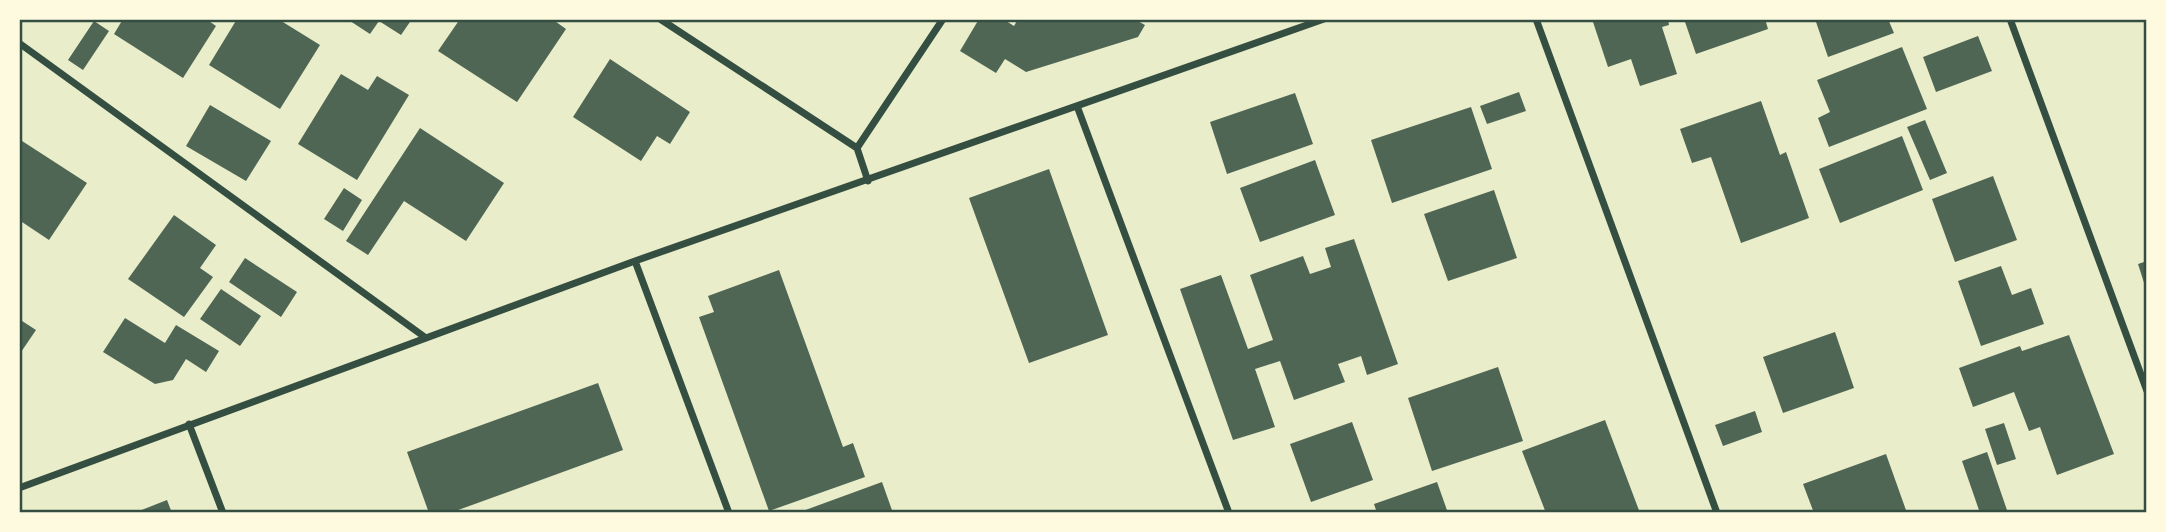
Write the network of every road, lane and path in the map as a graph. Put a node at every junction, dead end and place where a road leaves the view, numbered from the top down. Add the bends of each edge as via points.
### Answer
1 (660, 19) edge
2 (943, 19) edge
3 (1324, 19) edge
4 (1536, 19) edge
5 (2010, 19) edge
6 (19, 43) edge
7 (1077, 106) junction
8 (857, 148) junction
9 (868, 181) junction
10 (635, 261) junction
11 (426, 338) junction
12 (2147, 391) edge
13 (189, 424) junction
14 (19, 488) edge
15 (223, 513) edge
16 (729, 513) edge
17 (1229, 513) edge
18 (1717, 513) edge

1 - 8 street
2 - 8 street
3 - 7 street
4 - 18 street
5 - 12 street
6 - 11 street
7 - 9 street
7 - 17 street
8 - 9 street
9 - 10 street
10 - 11 street
10 - 16 street
11 - 13 street
13 - 14 street
13 - 15 street

